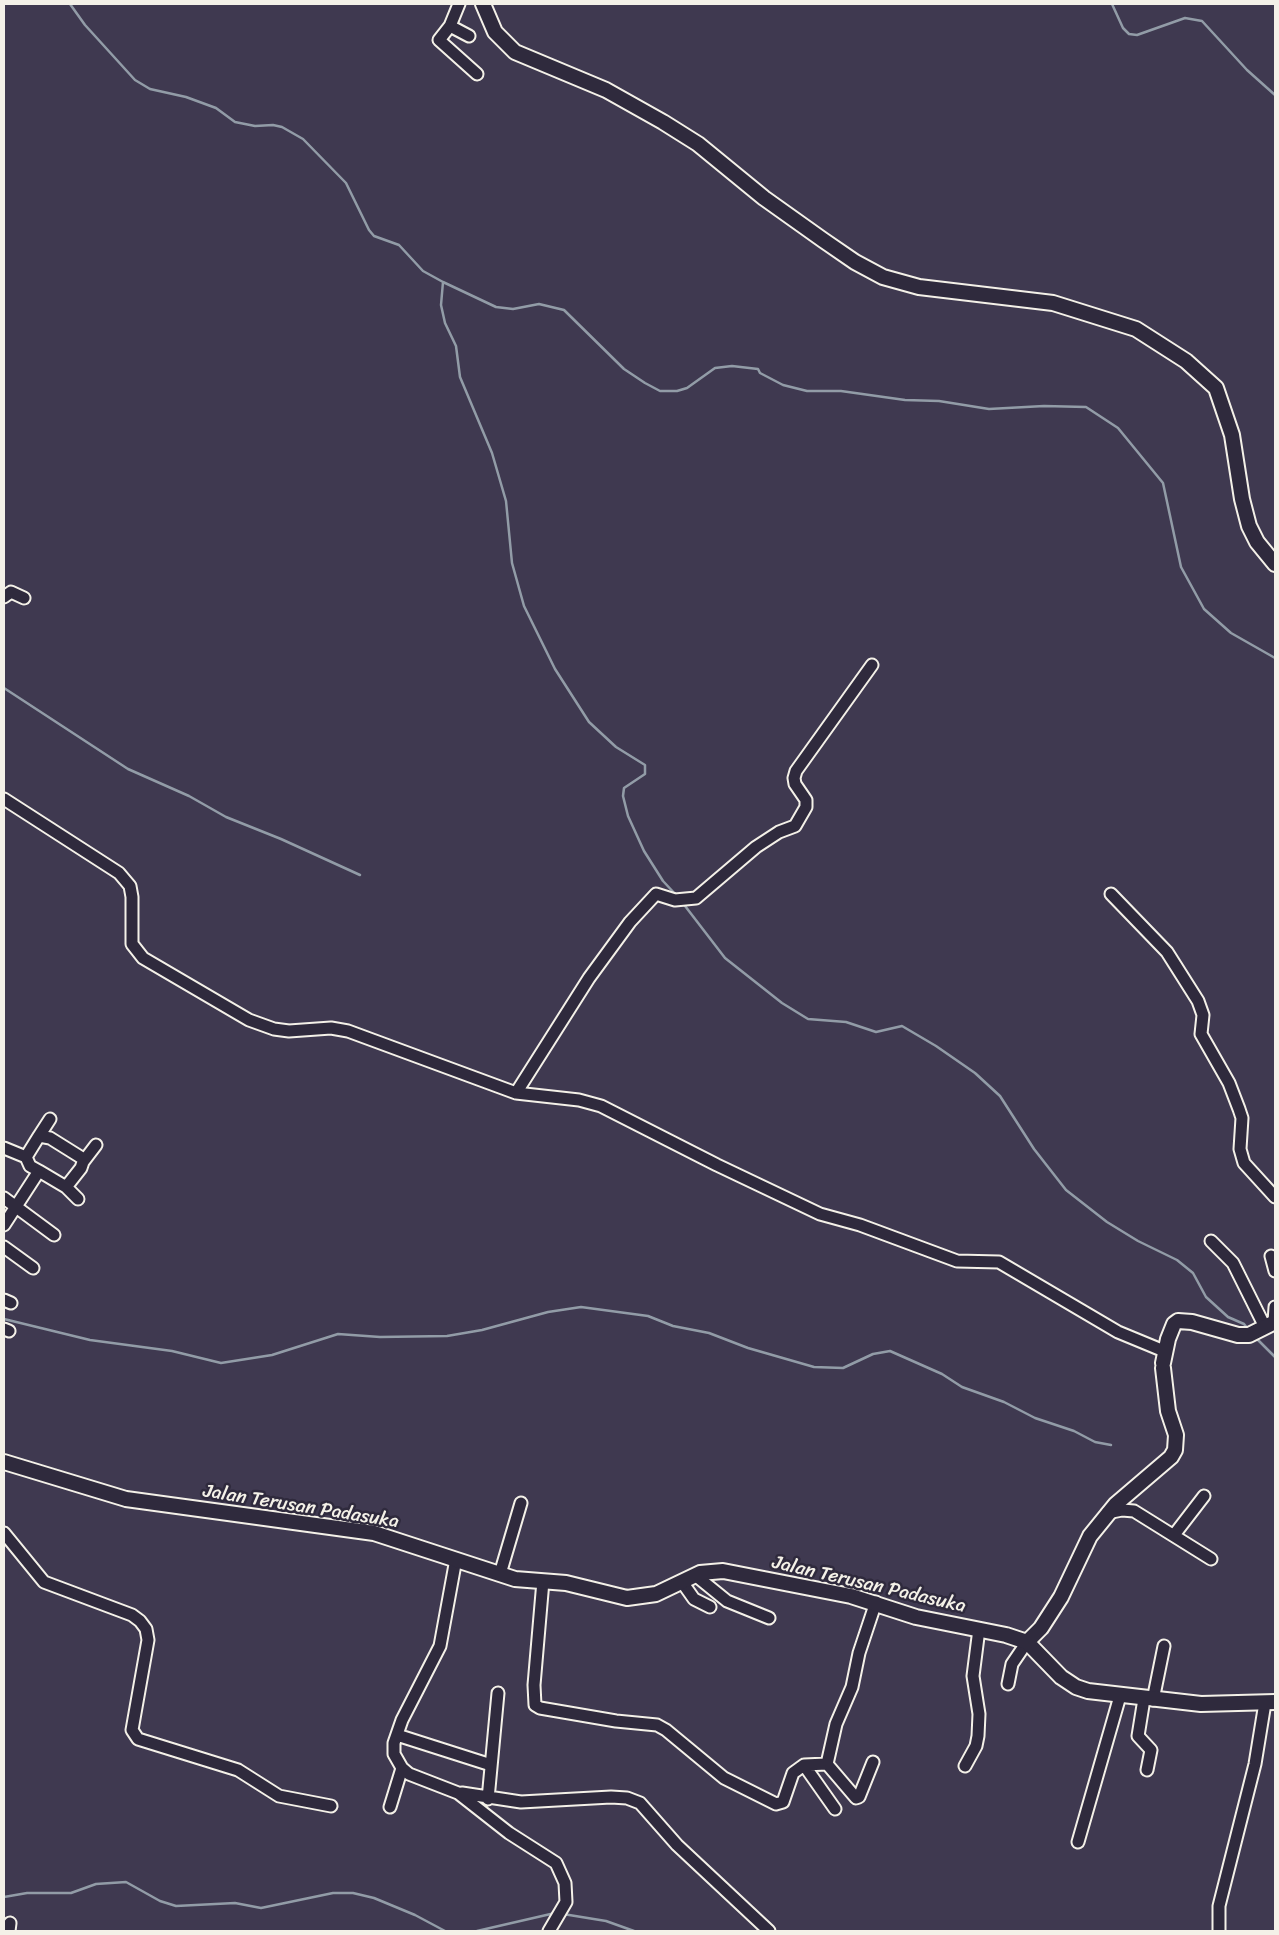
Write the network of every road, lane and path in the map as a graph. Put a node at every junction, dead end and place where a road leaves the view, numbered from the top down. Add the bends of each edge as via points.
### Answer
1 (459, 4) edge
2 (483, 4) edge
3 (450, 26) junction
4 (468, 36) dead end
5 (477, 74) dead end
6 (1275, 564) edge
7 (4, 597) edge
8 (24, 598) dead end
9 (872, 665) dead end
10 (4, 799) edge
11 (1111, 894) dead end
12 (516, 1093) junction
13 (50, 1119) dead end
14 (39, 1136) junction
15 (96, 1145) dead end
16 (4, 1148) edge
17 (26, 1157) junction
18 (83, 1162) junction
19 (39, 1170) junction
20 (66, 1187) junction
21 (1275, 1197) edge
22 (4, 1198) edge
23 (78, 1199) dead end
24 (16, 1206) junction
25 (4, 1224) edge
26 (54, 1235) dead end
27 (1211, 1241) dead end
28 (4, 1247) edge
29 (1270, 1256) dead end
30 (33, 1268) dead end
31 (1275, 1271) edge
32 (1275, 1307) edge
33 (1272, 1323) edge
34 (1163, 1361) junction
35 (4, 1462) edge
36 (1204, 1496) dead end
37 (522, 1503) dead end
38 (1108, 1513) junction
39 (4, 1533) edge
40 (1174, 1535) junction
41 (456, 1559) junction
42 (1211, 1559) dead end
43 (500, 1574) junction
44 (695, 1575) junction
45 (543, 1581) junction
46 (682, 1582) junction
47 (876, 1602) junction
48 (710, 1607) dead end
49 (769, 1618) dead end
50 (979, 1629) junction
51 (1027, 1642) junction
52 (1164, 1646) dead end
53 (1008, 1684) dead end
54 (498, 1693) dead end
55 (1120, 1696) junction
56 (1149, 1699) junction
57 (1270, 1702) edge
58 (397, 1735) junction
59 (873, 1762) dead end
60 (827, 1764) junction
61 (491, 1765) junction
62 (804, 1765) junction
63 (965, 1766) dead end
64 (402, 1768) junction
65 (1147, 1770) dead end
66 (458, 1793) junction
67 (488, 1799) junction
68 (331, 1806) dead end
69 (390, 1807) dead end
70 (835, 1809) dead end
71 (1078, 1842) dead end
72 (549, 1931) edge
73 (769, 1931) edge
74 (1219, 1931) edge

1 - 3 street
2 - 6 street via 495,32 515,52 606,90 663,122 698,144 764,198 823,240 884,277 919,287 1053,303 1136,329 1186,361 1216,388 1232,435 1242,499 1250,526 1257,542
3 - 4 street
3 - 5 street via 439,40
7 - 8 street via 11,592
9 - 12 street via 796,771 795,784 806,800 806,808 795,826 756,847 696,898 675,900 656,894 594,970
10 - 12 street via 118,873 130,886 132,944 143,958 249,1020 288,1031 331,1028 348,1031
11 - 21 street via 1167,952 1198,1001 1203,1015 1201,1034 1229,1083 1242,1118 1240,1149 1244,1163
12 - 34 street via 579,1100 601,1106 820,1214 860,1225 957,1261 999,1262
13 - 14 street
14 - 17 street
14 - 18 street via 50,1138 82,1158
15 - 18 street
16 - 17 street
17 - 19 street via 30,1166
18 - 20 street
19 - 20 street
19 - 24 street
20 - 23 street
22 - 24 street
24 - 25 street
24 - 26 street
27 - 33 street via 1233,1263
28 - 30 street
29 - 31 street
32 - 33 street
33 - 34 street via 1249,1335 1238,1335 1178,1321 1174,1324
34 - 38 street via 1176,1450
35 - 41 street, Jalan Terusan Padasuka via 126,1499 374,1534
36 - 40 street
37 - 43 street
38 - 40 street via 1134,1511
38 - 51 street via 1090,1536 1054,1608
39 - 68 street via 44,1582 132,1615 146,1630 148,1640 132,1730 138,1739 238,1770 279,1796
40 - 42 street
41 - 43 street, Jalan Terusan Padasuka
41 - 58 street via 440,1646
43 - 45 street, Jalan Terusan Padasuka
44 - 46 street, Jalan Terusan Padasuka
44 - 47 street, Jalan Terusan Padasuka via 723,1571
44 - 49 street via 727,1601
45 - 46 street, Jalan Terusan Padasuka via 634,1598 656,1594
45 - 62 street via 533,1700 540,1708 657,1726 724,1778 776,1804 783,1802 793,1774
46 - 48 street via 694,1599
47 - 50 street, Jalan Terusan Padasuka via 916,1617
47 - 60 street via 859,1653 852,1687 836,1724
50 - 51 street, Jalan Terusan Padasuka
50 - 63 street via 973,1676 978,1736
51 - 53 street via 1012,1664
51 - 55 street via 1061,1677 1076,1687
52 - 56 street
54 - 61 street
55 - 56 street
55 - 71 street
56 - 57 street via 1201,1704
56 - 65 street via 1138,1736 1152,1750
57 - 74 street via 1220,1906
58 - 61 street
58 - 64 street via 394,1754
59 - 60 street via 856,1798
60 - 62 street
61 - 67 street
62 - 70 street
64 - 66 street via 409,1774
64 - 69 street
66 - 67 street
66 - 72 street via 509,1833 556,1863 565,1884 566,1902
67 - 73 street via 521,1802 611,1797 640,1803 677,1845

